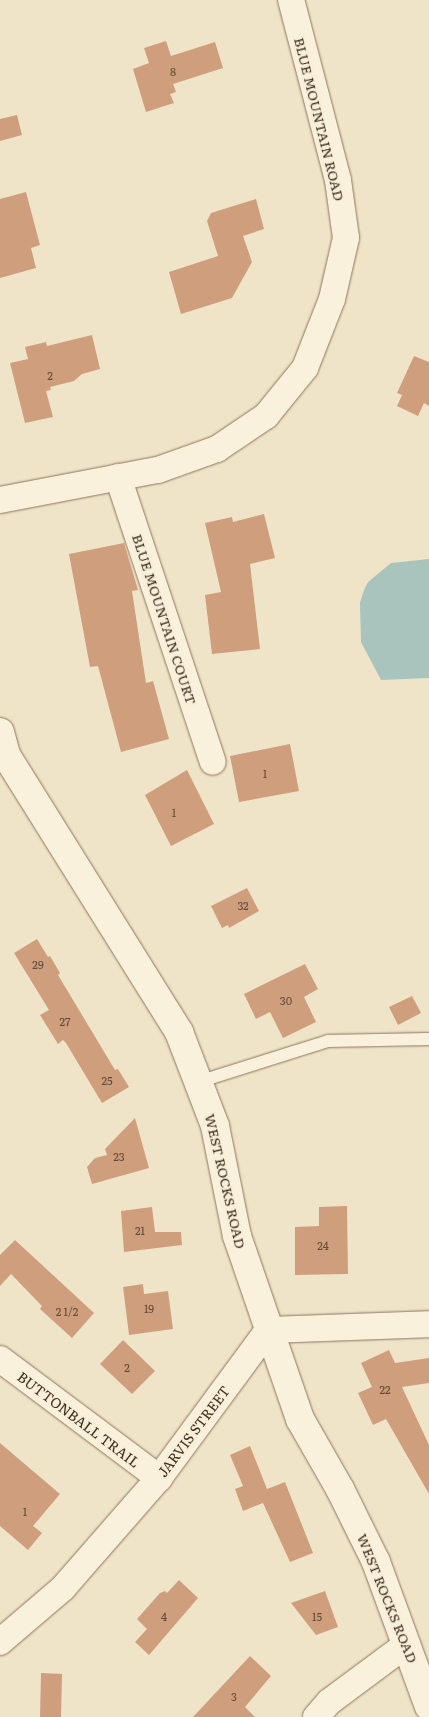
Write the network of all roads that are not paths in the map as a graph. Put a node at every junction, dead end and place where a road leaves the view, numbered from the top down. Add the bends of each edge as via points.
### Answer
1 (291, 0) edge
2 (118, 478) junction
3 (0, 500) edge
4 (0, 732) edge
5 (213, 762) dead end
6 (429, 1039) edge
7 (198, 1082) junction
8 (429, 1324) edge
9 (268, 1330) junction
10 (0, 1359) edge
11 (159, 1478) junction
12 (0, 1642) edge
13 (407, 1644) junction
14 (429, 1707) edge
15 (316, 1717) edge

1 - 2 street, BLUE MOUNTAIN ROAD via 338,180 346,238 332,299 305,368 266,416 217,450 158,470
2 - 3 street, BLUE MOUNTAIN ROAD
2 - 5 street, BLUE MOUNTAIN COURT
4 - 7 main road, WEST ROCKS ROAD via 6,755 179,1032
6 - 7 lane via 328,1041
7 - 9 main road, WEST ROCKS ROAD via 215,1126 237,1236
8 - 9 street
9 - 11 street, JARVIS STREET
9 - 13 main road, WEST ROCKS ROAD via 300,1419 340,1488 376,1562
10 - 11 street, BUTTONBALL TRAIL
11 - 12 street, JARVIS STREET via 63,1588
13 - 14 main road, WEST ROCKS ROAD
13 - 15 street via 329,1702

